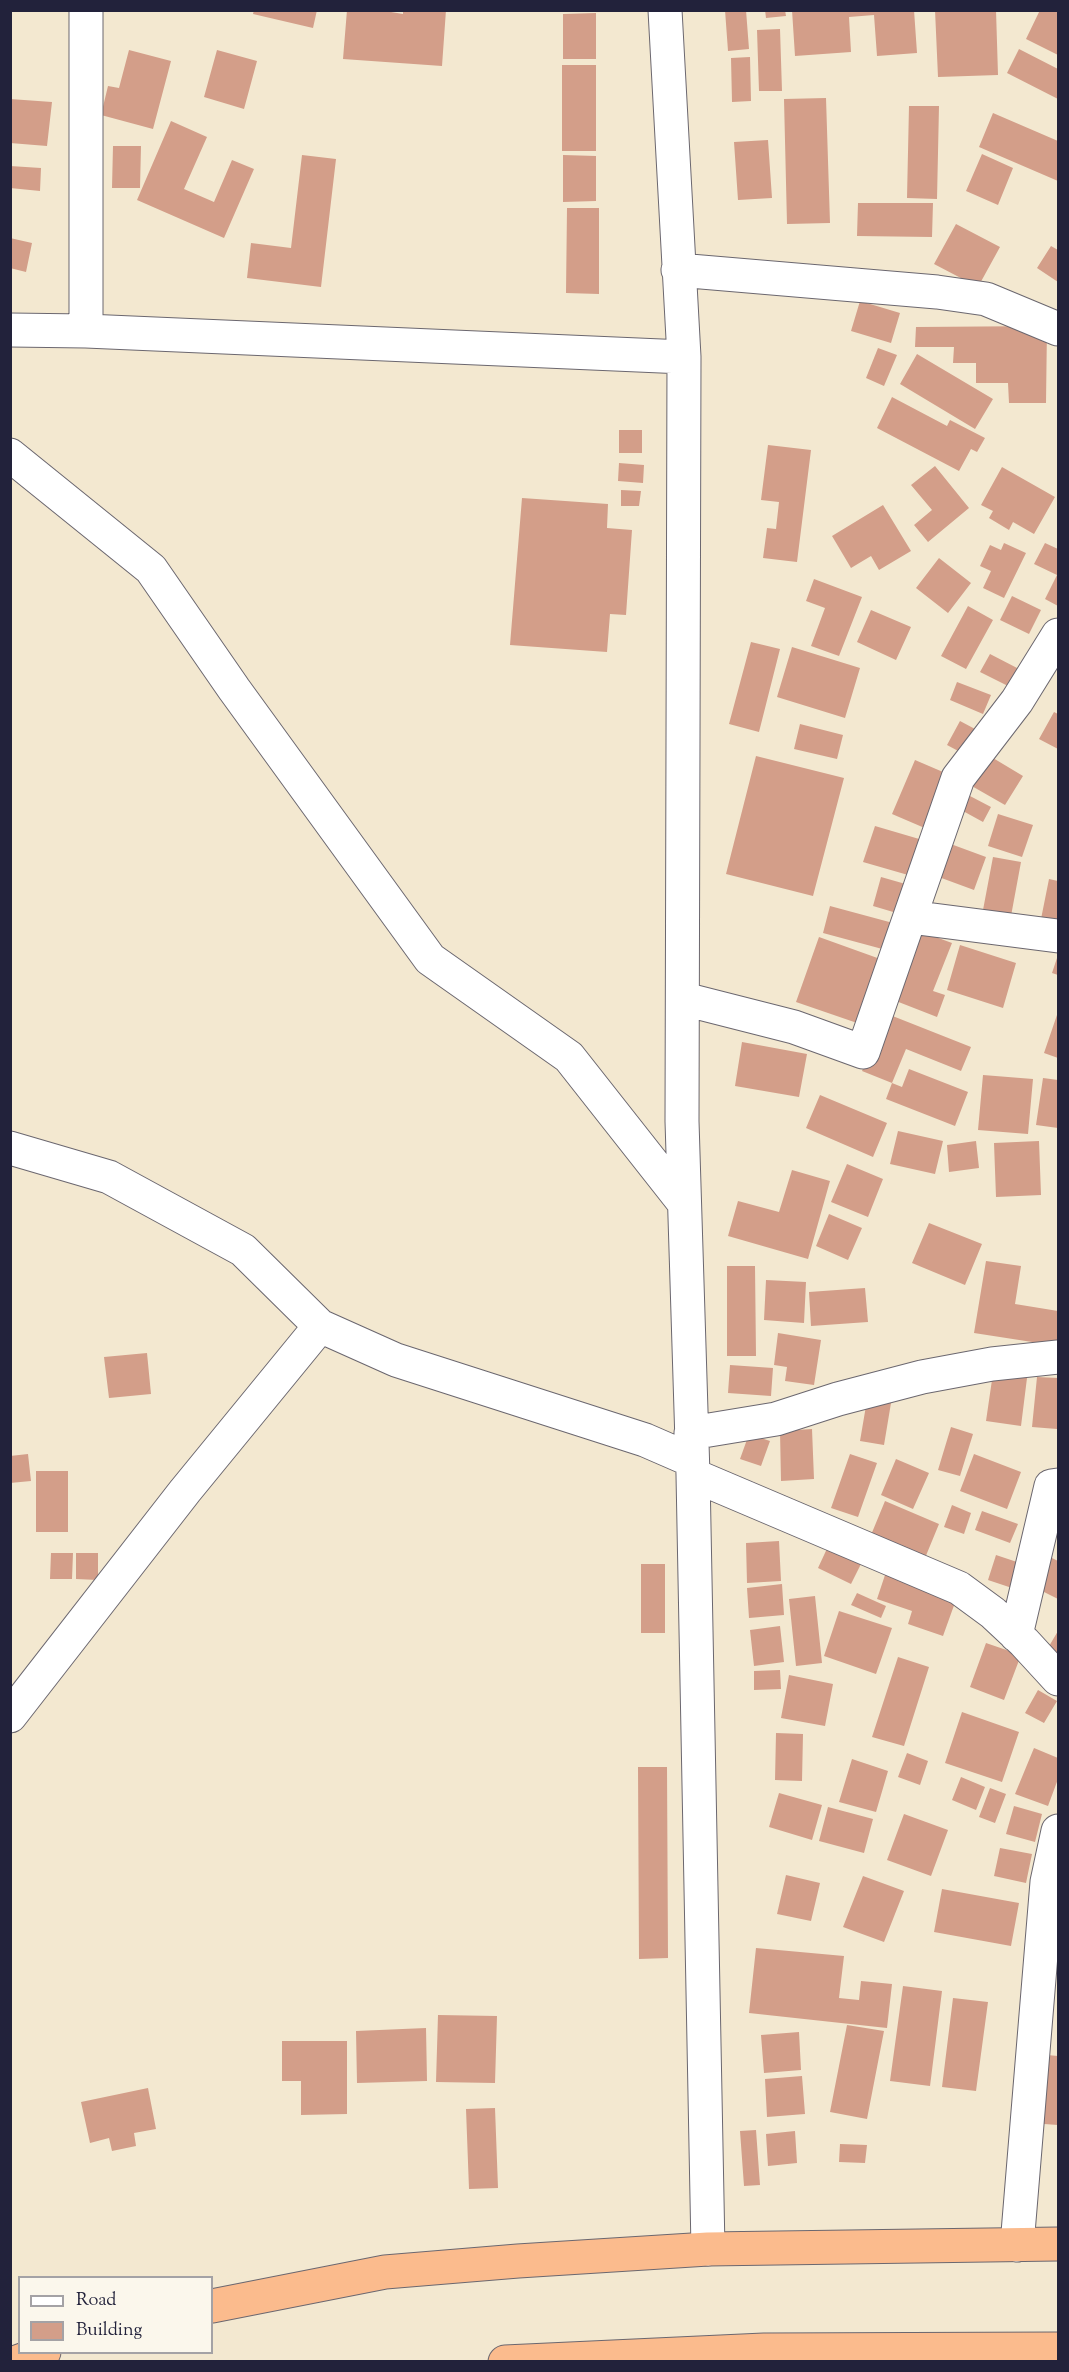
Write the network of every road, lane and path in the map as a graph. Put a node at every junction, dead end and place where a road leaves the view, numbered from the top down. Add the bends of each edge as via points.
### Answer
1 (87, 10) edge
2 (665, 10) edge
3 (678, 270) junction
4 (1059, 329) edge
5 (10, 330) edge
6 (86, 330) junction
7 (684, 357) junction
8 (10, 455) edge
9 (1059, 634) edge
10 (910, 917) junction
11 (1059, 936) edge
12 (684, 999) junction
13 (10, 1148) edge
14 (684, 1203) junction
15 (320, 1326) junction
16 (1059, 1357) edge
17 (692, 1456) junction
18 (1059, 1485) edge
19 (1017, 1635) junction
20 (1059, 1679) edge
21 (10, 1716) edge
22 (1059, 1831) edge
23 (1059, 2244) edge
24 (1017, 2245) junction
25 (708, 2249) junction
26 (213, 2306) edge
27 (1059, 2349) edge
28 (38, 2354) edge
29 (653, 2358) edge
30 (18, 2361) edge
31 (525, 2361) edge

1 - 6 street
2 - 3 street
3 - 4 street via 986,299
3 - 7 street
5 - 6 street
6 - 7 street
7 - 12 street
8 - 14 street via 151,569 430,959 569,1057
9 - 10 street via 1017,701 958,778
10 - 11 street
10 - 12 street via 863,1052 794,1027
12 - 14 street
13 - 15 street via 109,1177 243,1250
14 - 17 street
15 - 17 street via 396,1360
15 - 21 street via 185,1491
16 - 17 street via 922,1377 838,1399 776,1419
17 - 19 street via 959,1588
17 - 25 street
18 - 19 street via 1051,1486
19 - 20 street
22 - 24 street via 1047,1882
23 - 24 highway
24 - 25 highway
25 - 26 highway via 385,2272
27 - 29 highway via 764,2350
28 - 30 highway
29 - 31 highway

